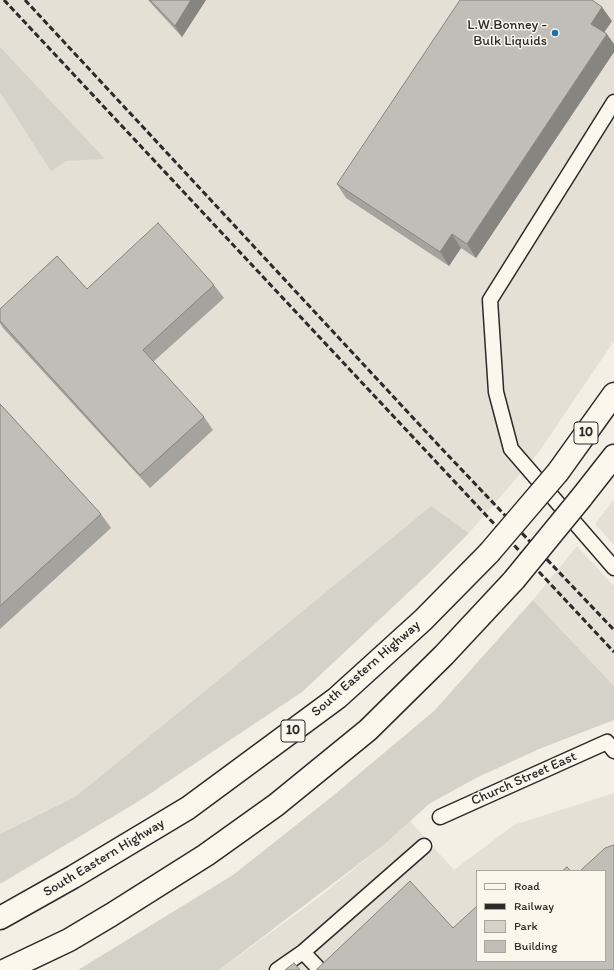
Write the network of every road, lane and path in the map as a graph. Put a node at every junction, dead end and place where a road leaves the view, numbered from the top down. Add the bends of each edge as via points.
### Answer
1 (614, 102) edge
2 (614, 394) edge
3 (614, 456) edge
4 (614, 568) edge
5 (611, 746) edge
6 (440, 817) dead end
7 (424, 846) dead end
8 (0, 918) edge
9 (303, 952) junction
10 (6, 970) edge
11 (277, 970) edge
12 (320, 970) edge

1 - 4 lane via 490,300 496,392 511,449
2 - 8 main road, South Eastern Highway / 10, bridge via 558,472 489,553 423,620 337,698 188,808
3 - 10 main road, 10, bridge via 514,580 444,655 368,730 276,805 206,855 69,940
5 - 6 lane, Church Street East
7 - 9 lane
9 - 11 lane
9 - 12 lane

